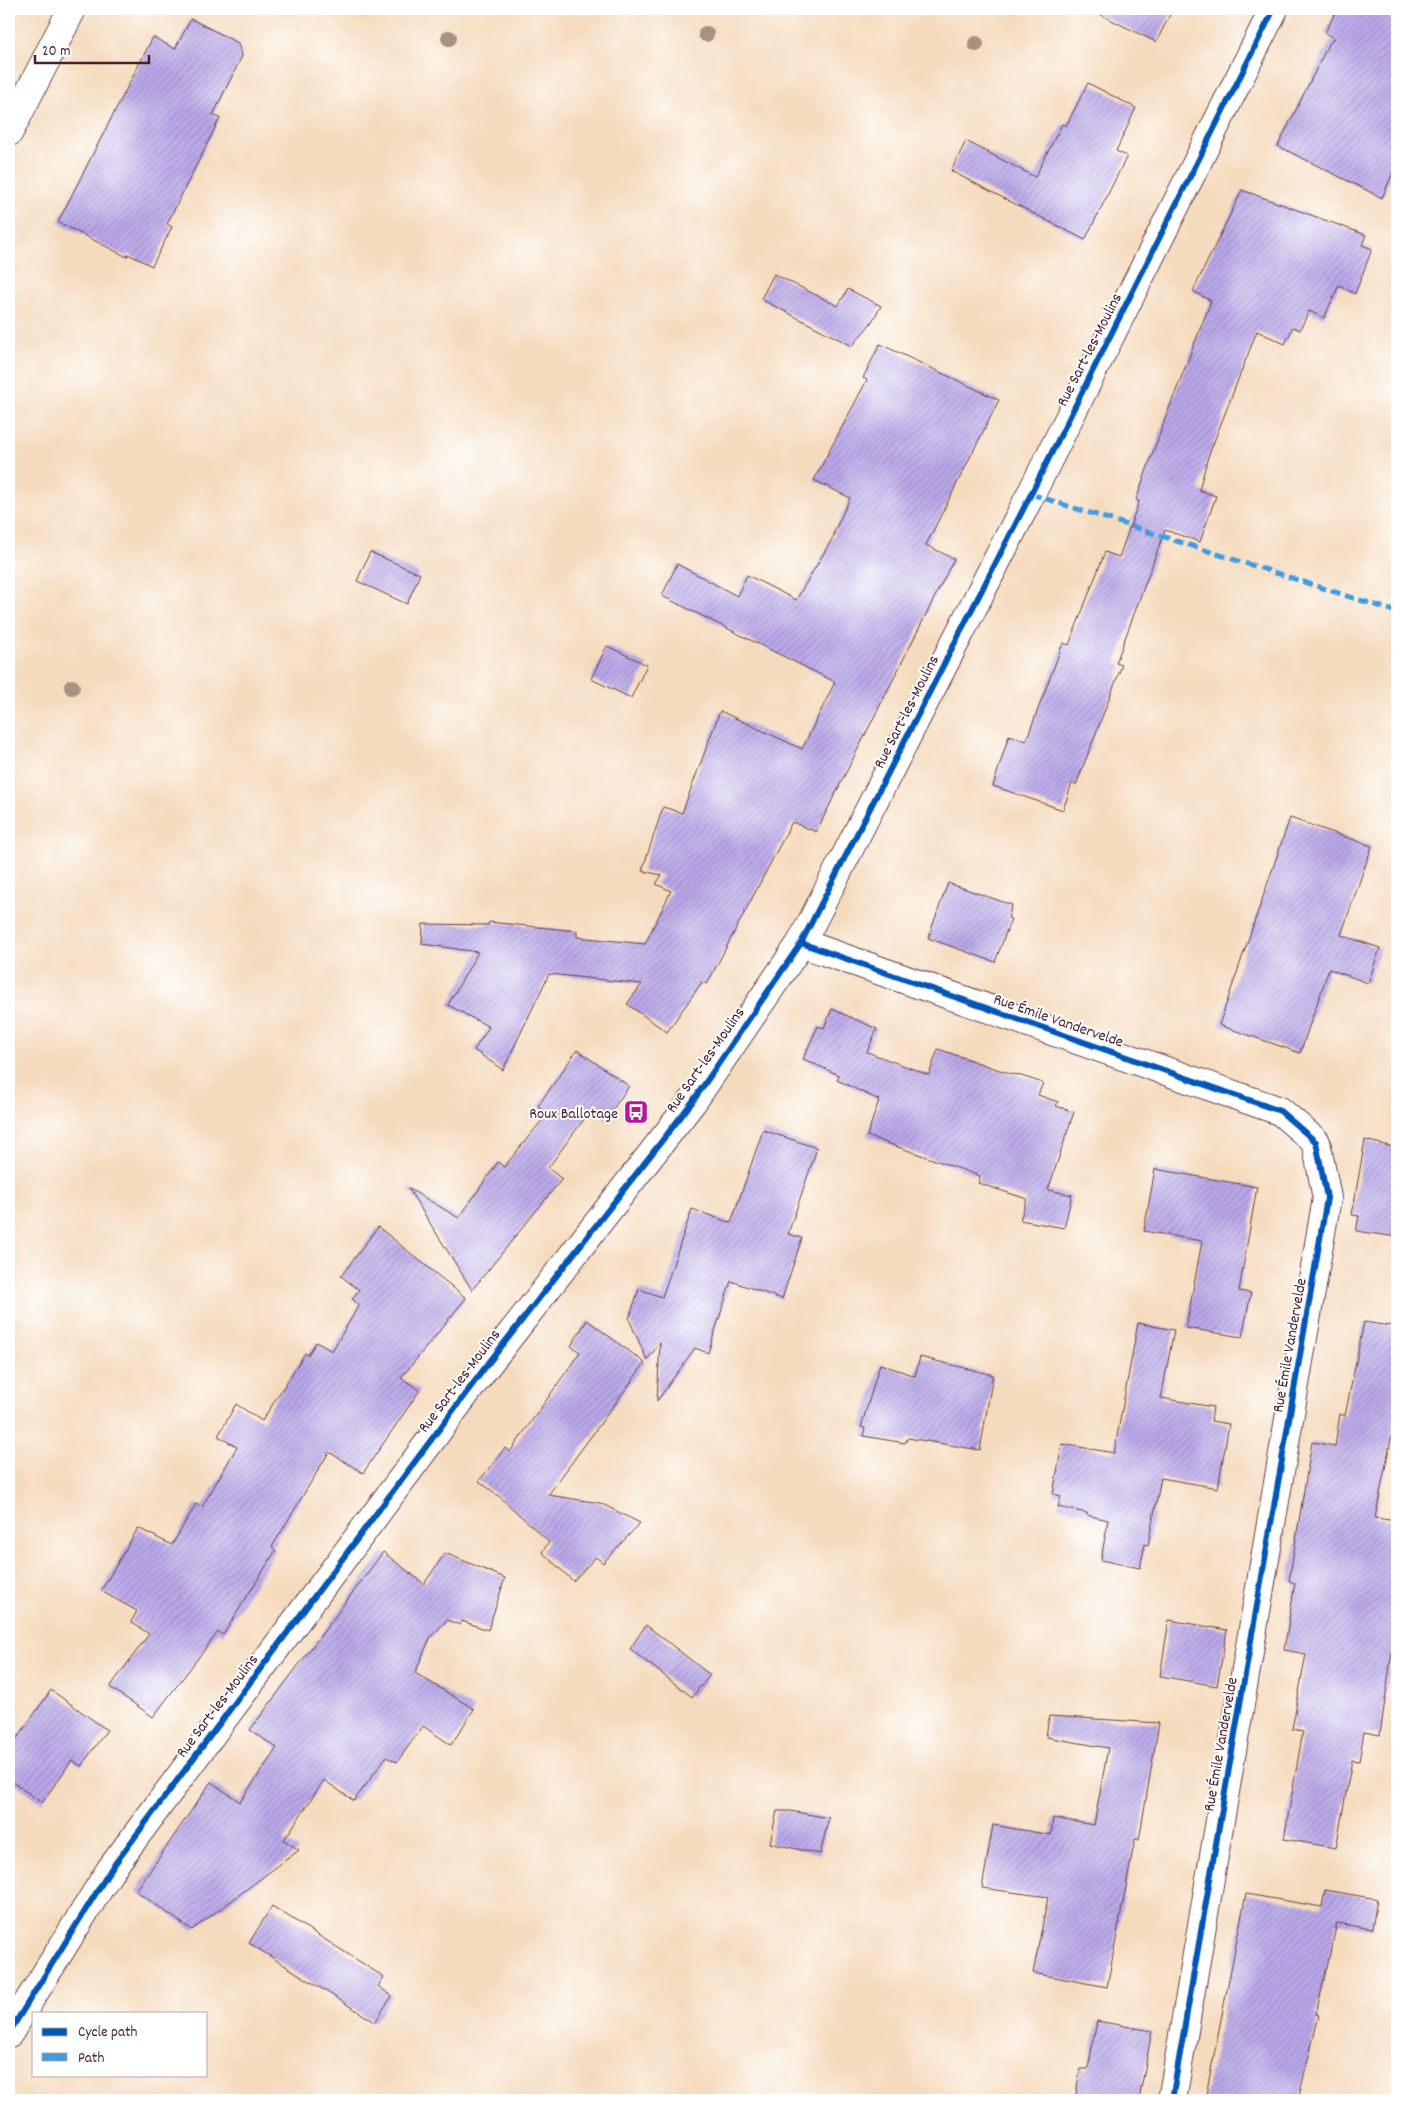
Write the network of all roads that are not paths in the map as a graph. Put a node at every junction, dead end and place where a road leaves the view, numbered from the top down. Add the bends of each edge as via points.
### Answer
1 (72, 9) edge
2 (1274, 9) edge
3 (9, 132) edge
4 (802, 942) junction
5 (9, 2033) edge
6 (1172, 2100) edge

1 - 3 street
2 - 4 street, Rue Sart-les-Moulins via 1036,485
4 - 5 street, Rue Sart-les-Moulins via 693,1101 486,1365 111,1870
4 - 6 street, Rue Émile Vandervelde via 1280,1111 1316,1142 1327,1198

